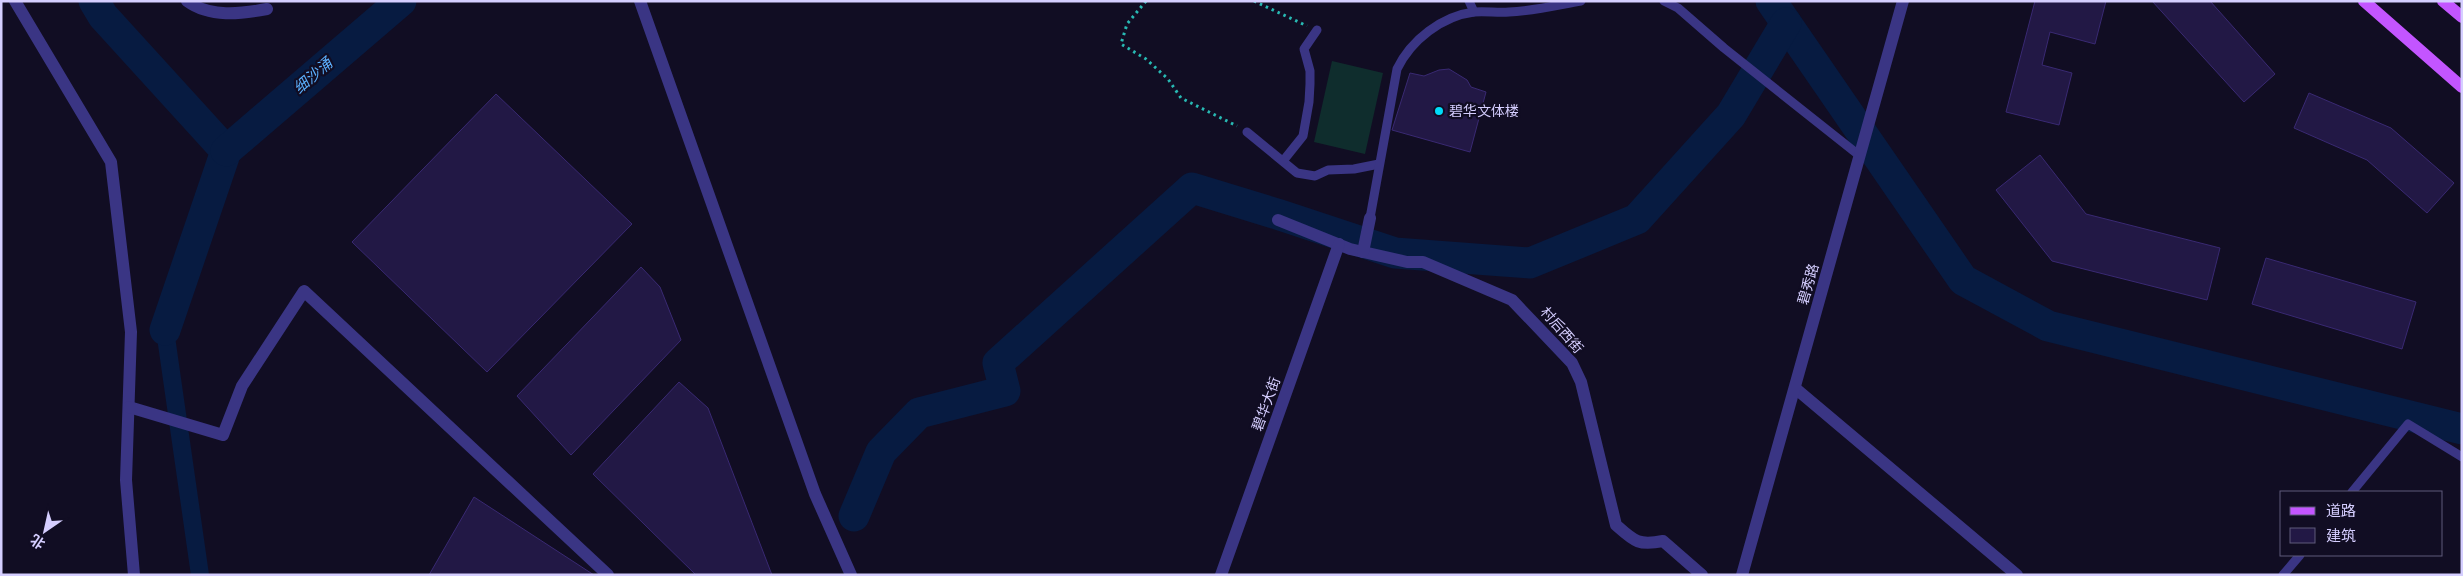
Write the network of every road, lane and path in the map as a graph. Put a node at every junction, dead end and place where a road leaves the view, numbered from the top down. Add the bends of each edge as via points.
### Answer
1 (15, 1) edge
2 (187, 1) edge
3 (640, 1) edge
4 (1146, 1) edge
5 (1254, 1) edge
6 (1469, 1) edge
7 (1581, 1) edge
8 (1664, 1) edge
9 (1903, 1) edge
10 (2364, 1) edge
11 (2443, 1) edge
12 (267, 9) dead end
13 (1474, 12) junction
14 (2462, 17) edge
15 (1316, 30) joint
16 (2462, 87) edge
17 (1247, 132) joint
18 (1860, 156) junction
19 (1282, 161) junction
20 (1379, 164) junction
21 (1370, 218) joint
22 (1278, 220) dead end
23 (1339, 244) junction
24 (1363, 251) junction
25 (1795, 388) junction
26 (128, 407) junction
27 (2462, 457) edge
28 (2353, 491) edge
29 (2299, 556) edge
30 (134, 575) edge
31 (608, 575) edge
32 (852, 575) edge
33 (1221, 575) edge
34 (1702, 575) edge
35 (1742, 575) edge
36 (2017, 575) edge
37 (2284, 575) edge

1 - 26 street via 111,162 130,332
2 - 12 street via 213,12 239,14
3 - 32 street via 815,494
4 - 17 path via 1127,24 1121,44 1146,59 1181,98
5 - 15 path
6 - 13 lane
7 - 13 lane via 1510,12
8 - 18 lane via 1678,8
9 - 18 street, 碧秀路
10 - 16 main road
11 - 14 main road
13 - 20 lane via 1432,28 1404,53 1396,69
15 - 19 lane via 1304,48 1310,77 1303,136
17 - 19 lane
18 - 25 street, 碧秀路
19 - 20 lane via 1297,173 1315,176 1328,170
20 - 21 lane
21 - 24 street
22 - 23 street, 村后西街
23 - 24 street, 村后西街
23 - 33 street, 碧华大街
24 - 34 street, 村后西街 via 1407,262 1423,262 1512,300 1572,363 1581,382 1616,525 1632,540 1644,545 1663,541
25 - 35 street, 碧秀路
25 - 36 street
26 - 30 street via 126,480
26 - 31 street via 223,436 242,386 304,291
27 - 28 lane via 2408,424
29 - 37 lane

